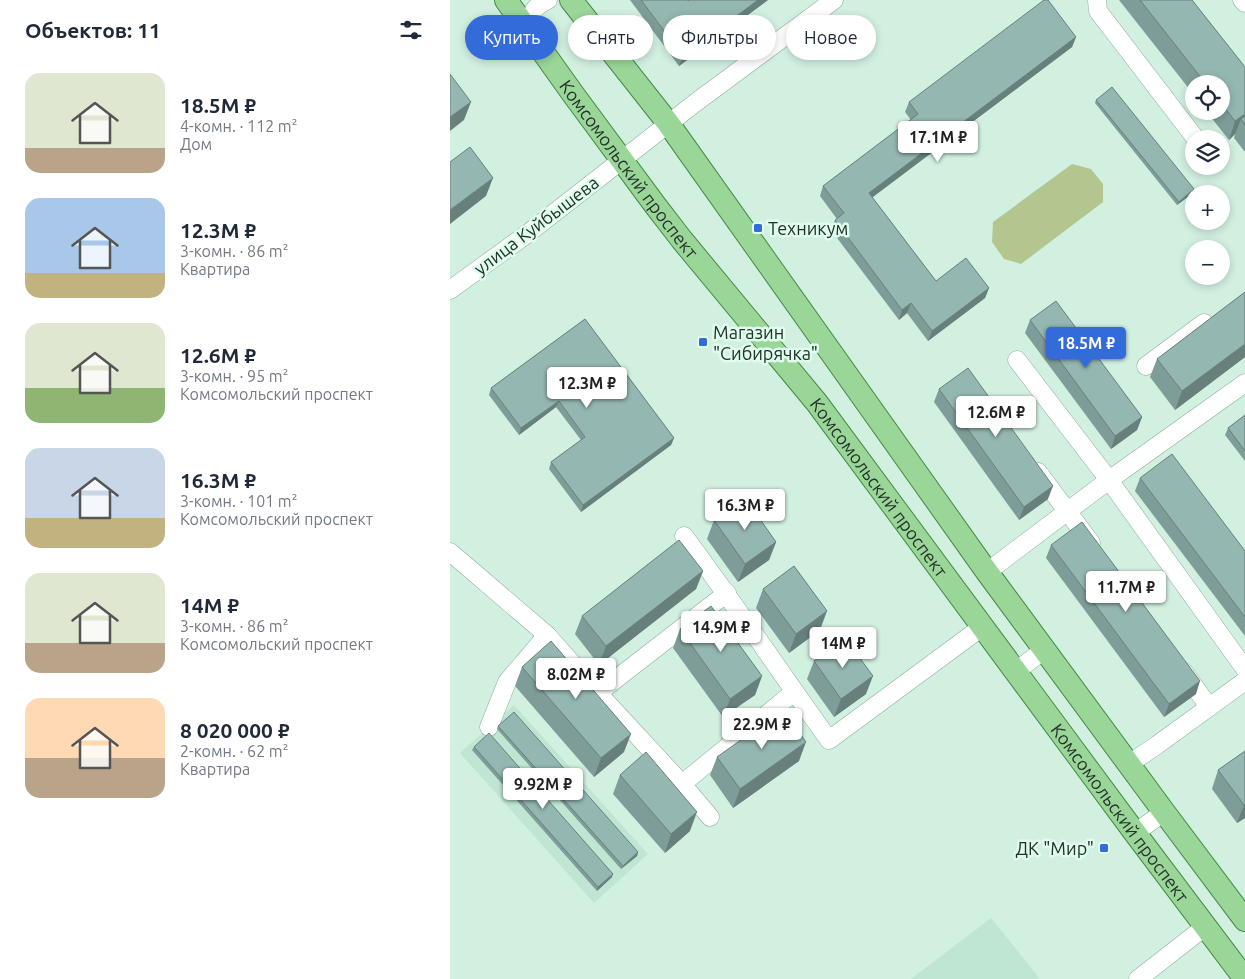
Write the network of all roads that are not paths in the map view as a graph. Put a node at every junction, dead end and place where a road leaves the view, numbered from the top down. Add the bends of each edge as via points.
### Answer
1 (506, 0) edge
2 (548, 0) edge
3 (833, 0) edge
4 (1097, 0) edge
5 (1242, 0) edge
6 (568, 1) edge
7 (1245, 3) edge
8 (516, 15) edge
9 (532, 15) edge
10 (548, 60) edge
11 (668, 123) junction
12 (1189, 130) edge
13 (621, 160) junction
14 (450, 290) edge
15 (1214, 316) edge
16 (1017, 360) dead end
17 (1146, 366) dead end
18 (1245, 383) edge
19 (1027, 457) edge
20 (1109, 480) junction
21 (1068, 511) junction
22 (684, 536) dead end
23 (450, 552) edge
24 (1102, 558) edge
25 (987, 572) junction
26 (726, 593) junction
27 (982, 627) junction
28 (548, 635) junction
29 (1044, 650) junction
30 (1175, 660) edge
31 (1245, 669) edge
32 (1016, 671) junction
33 (1245, 680) edge
34 (794, 692) junction
35 (598, 693) junction
36 (1209, 707) junction
37 (489, 727) dead end
38 (1129, 764) junction
39 (682, 784) junction
40 (1164, 812) junction
41 (710, 817) dead end
42 (1136, 834) junction
43 (1245, 920) edge
44 (1206, 926) junction
45 (1138, 979) edge
46 (1245, 979) edge

1 - 8 main road, Комсомольский проспект
2 - 9 street via 540,3
3 - 11 street
4 - 12 street via 1098,11
5 - 7 street
6 - 11 main road, Комсомольский проспект
10 - 13 main road, Комсомольский проспект
11 - 13 street, улица Куйбышева
11 - 25 main road, Комсомольский проспект
13 - 14 street, улица Куйбышева
13 - 27 main road, Комсомольский проспект via 682,240 817,403
15 - 17 street
16 - 20 street
18 - 20 street
19 - 21 street
20 - 21 street
20 - 31 street
21 - 24 street
21 - 25 street
22 - 26 street
23 - 28 street
25 - 29 main road, Комсомольский проспект
26 - 34 street
26 - 35 street
27 - 32 main road, Комсомольский проспект
27 - 34 street via 829,740
28 - 35 street
28 - 37 street via 507,682
29 - 32 street
29 - 38 main road, Комсомольский проспект
30 - 36 street
32 - 42 main road, Комсомольский проспект
33 - 36 street
34 - 39 street
35 - 39 street
36 - 38 street
38 - 40 main road, Комсомольский проспект
39 - 41 street
40 - 42 street
40 - 43 main road, Комсомольский проспект
42 - 44 main road, Комсомольский проспект
44 - 45 street
44 - 46 main road, Комсомольский проспект

